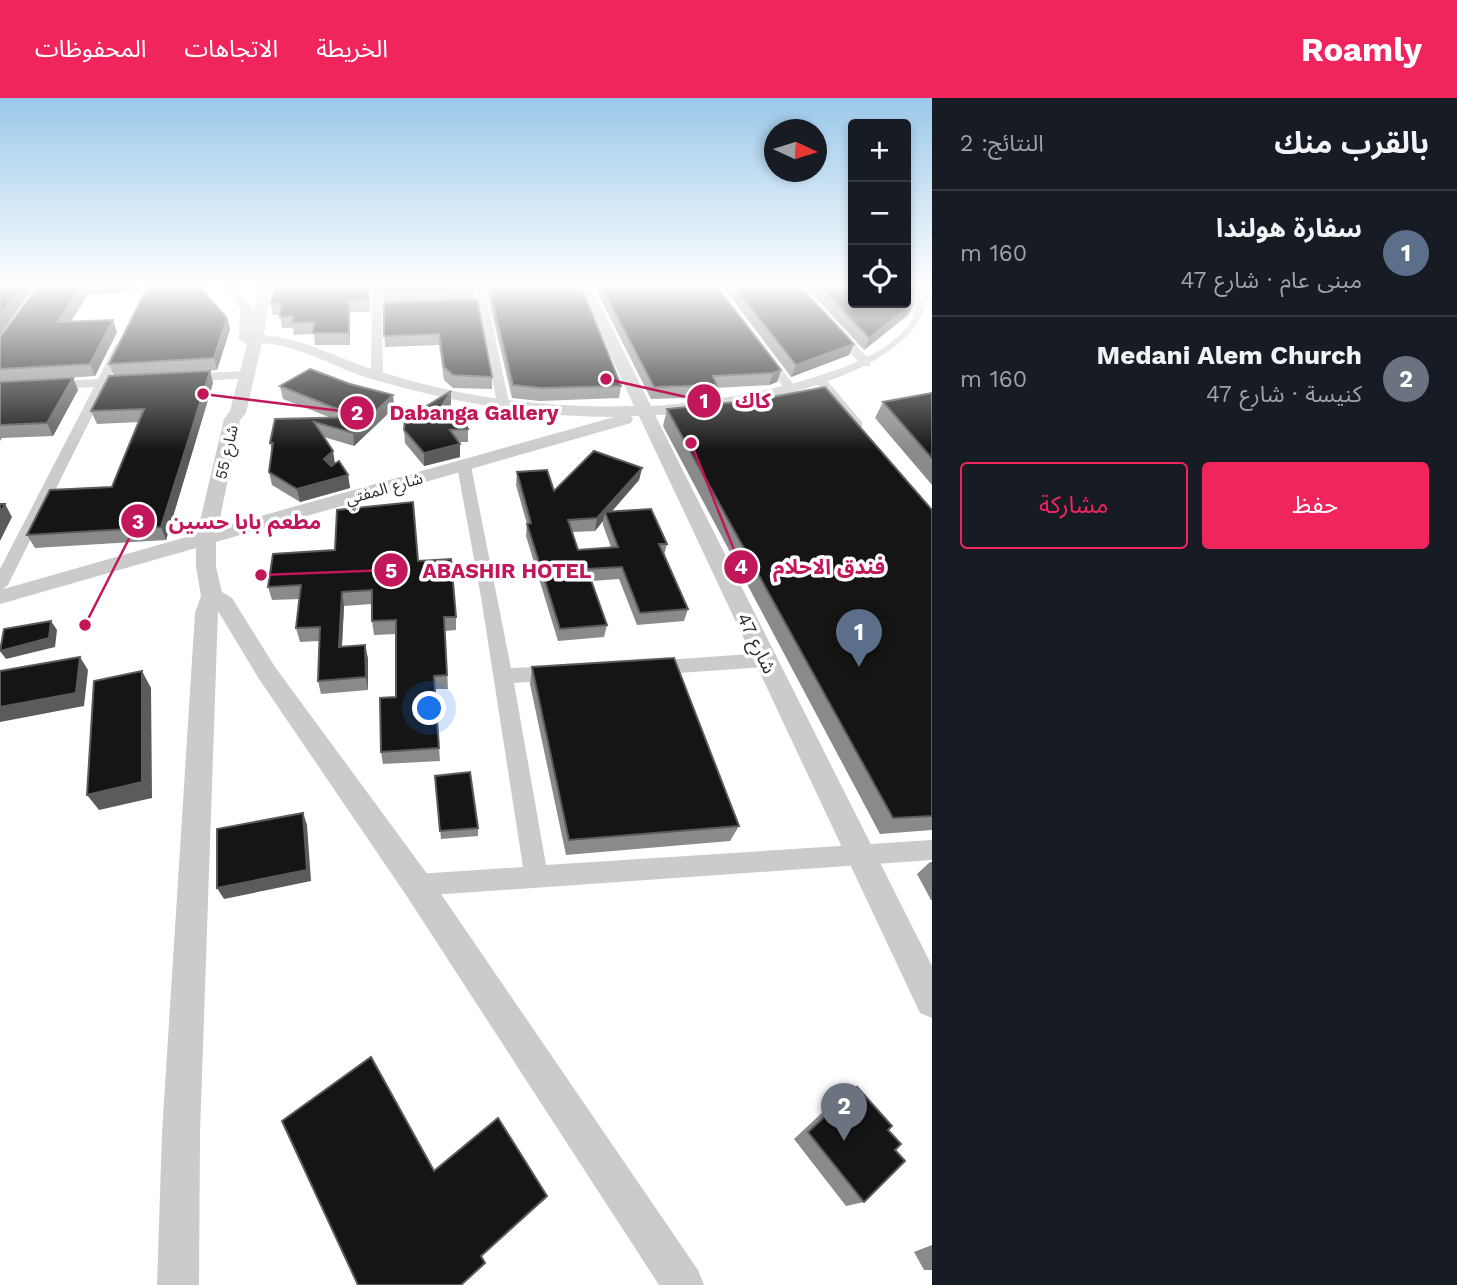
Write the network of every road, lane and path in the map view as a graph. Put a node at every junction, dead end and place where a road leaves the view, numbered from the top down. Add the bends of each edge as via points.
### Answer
1 (123, 339) edge
2 (376, 339) edge
3 (489, 339) edge
4 (610, 339) edge
5 (844, 339) edge
6 (903, 339) edge
7 (288, 341) joint
8 (250, 342) junction
9 (759, 347) edge
10 (275, 350) junction
11 (866, 363) junction
12 (339, 364) junction
13 (244, 372) junction
14 (377, 376) junction
15 (169, 379) edge
16 (820, 380) junction
17 (129, 381) edge
18 (102, 383) junction
19 (0, 388) edge
20 (791, 388) junction
21 (503, 403) junction
22 (645, 411) junction
23 (863, 432) edge
24 (464, 466) junction
25 (206, 539) junction
26 (0, 585) edge
27 (0, 597) edge
28 (214, 605) junction
29 (765, 660) junction
30 (628, 669) edge
31 (572, 672) edge
32 (503, 676) junction
33 (932, 850) edge
34 (861, 854) junction
35 (536, 877) junction
36 (417, 885) junction
37 (932, 1001) edge
38 (178, 1285) edge
39 (683, 1285) edge

1 - 18 street
2 - 14 street
3 - 21 street
4 - 22 street, شارع 47
5 - 11 street
6 - 11 street
7 - 8 street
7 - 12 street
8 - 10 street
8 - 13 street, شارع 55
9 - 20 street
10 - 12 street
10 - 13 street via 260,356
11 - 16 street
12 - 14 street
13 - 15 street
13 - 25 street, شارع 55 via 227,411 232,418
14 - 21 street
16 - 20 street
16 - 23 street
17 - 18 street
18 - 19 street
18 - 26 street
20 - 22 street
21 - 22 street
22 - 24 street, شارع المفتي
22 - 29 street, شارع 47
24 - 25 street, شارع المفتي
24 - 32 street
25 - 27 street, شارع المفتي
25 - 28 street, شارع 55
28 - 36 street
28 - 38 street via 181,1133
29 - 30 street
29 - 34 street, شارع 47
31 - 32 street
32 - 35 street
33 - 34 street
34 - 35 street
34 - 37 street, شارع 47
35 - 36 street
36 - 39 street

